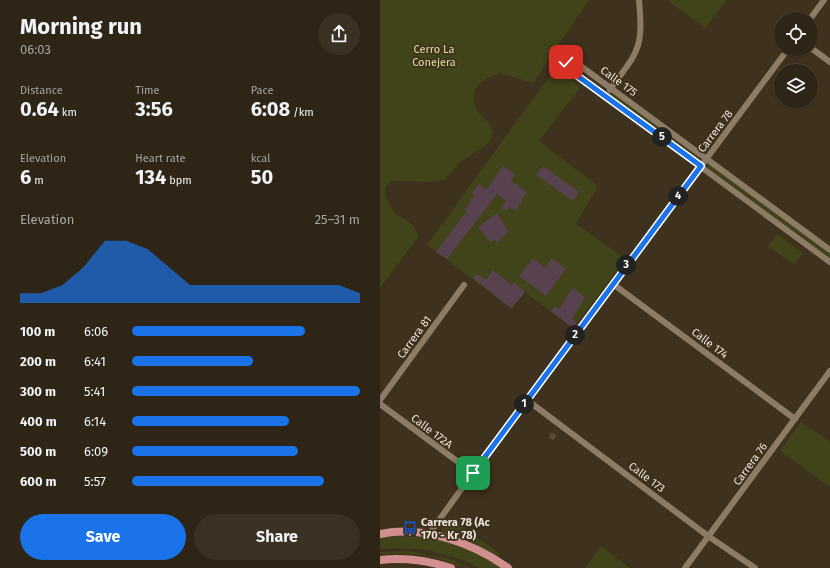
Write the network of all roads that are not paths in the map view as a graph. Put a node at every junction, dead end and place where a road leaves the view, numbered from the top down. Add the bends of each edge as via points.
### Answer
1 (639, 0) edge
2 (824, 0) edge
3 (815, 12) edge
4 (818, 53) edge
5 (783, 56) edge
6 (830, 62) edge
7 (611, 88) junction
8 (606, 96) junction
9 (706, 158) junction
10 (701, 166) junction
11 (830, 250) edge
12 (830, 262) edge
13 (613, 284) junction
14 (464, 285) dead end
15 (830, 371) edge
16 (380, 400) edge
17 (527, 400) junction
18 (380, 404) edge
19 (795, 419) junction
20 (473, 473) junction
21 (380, 534) edge
22 (429, 534) junction
23 (708, 536) junction
24 (380, 560) edge
25 (451, 568) edge
26 (508, 568) edge
27 (685, 568) edge
28 (756, 568) edge

1 - 7 street via 639,41 625,69
2 - 3 street
4 - 6 street
5 - 9 street, Carrera 78
7 - 8 street
7 - 8 street, Calle 175 via 574,61 566,62 568,69
7 - 9 street, Calle 175
8 - 10 street, Calle 175
9 - 10 street, Carrera 78
9 - 11 street, Calle 175
10 - 12 street, Calle 175
10 - 13 street, Carrera 78
13 - 17 street, Carrera 78
13 - 19 street, Calle 174
14 - 16 street, Carrera 81
15 - 19 street, Carrera 76
17 - 20 street, Carrera 78
17 - 23 street, Calle 173
18 - 20 street, Calle 172A
19 - 23 street, Carrera 76
20 - 22 street, Carrera 78
21 - 22 main road
22 - 26 main road via 468,545
23 - 27 street, Carrera 76
23 - 28 street, Calle 173
24 - 25 main road via 419,559

